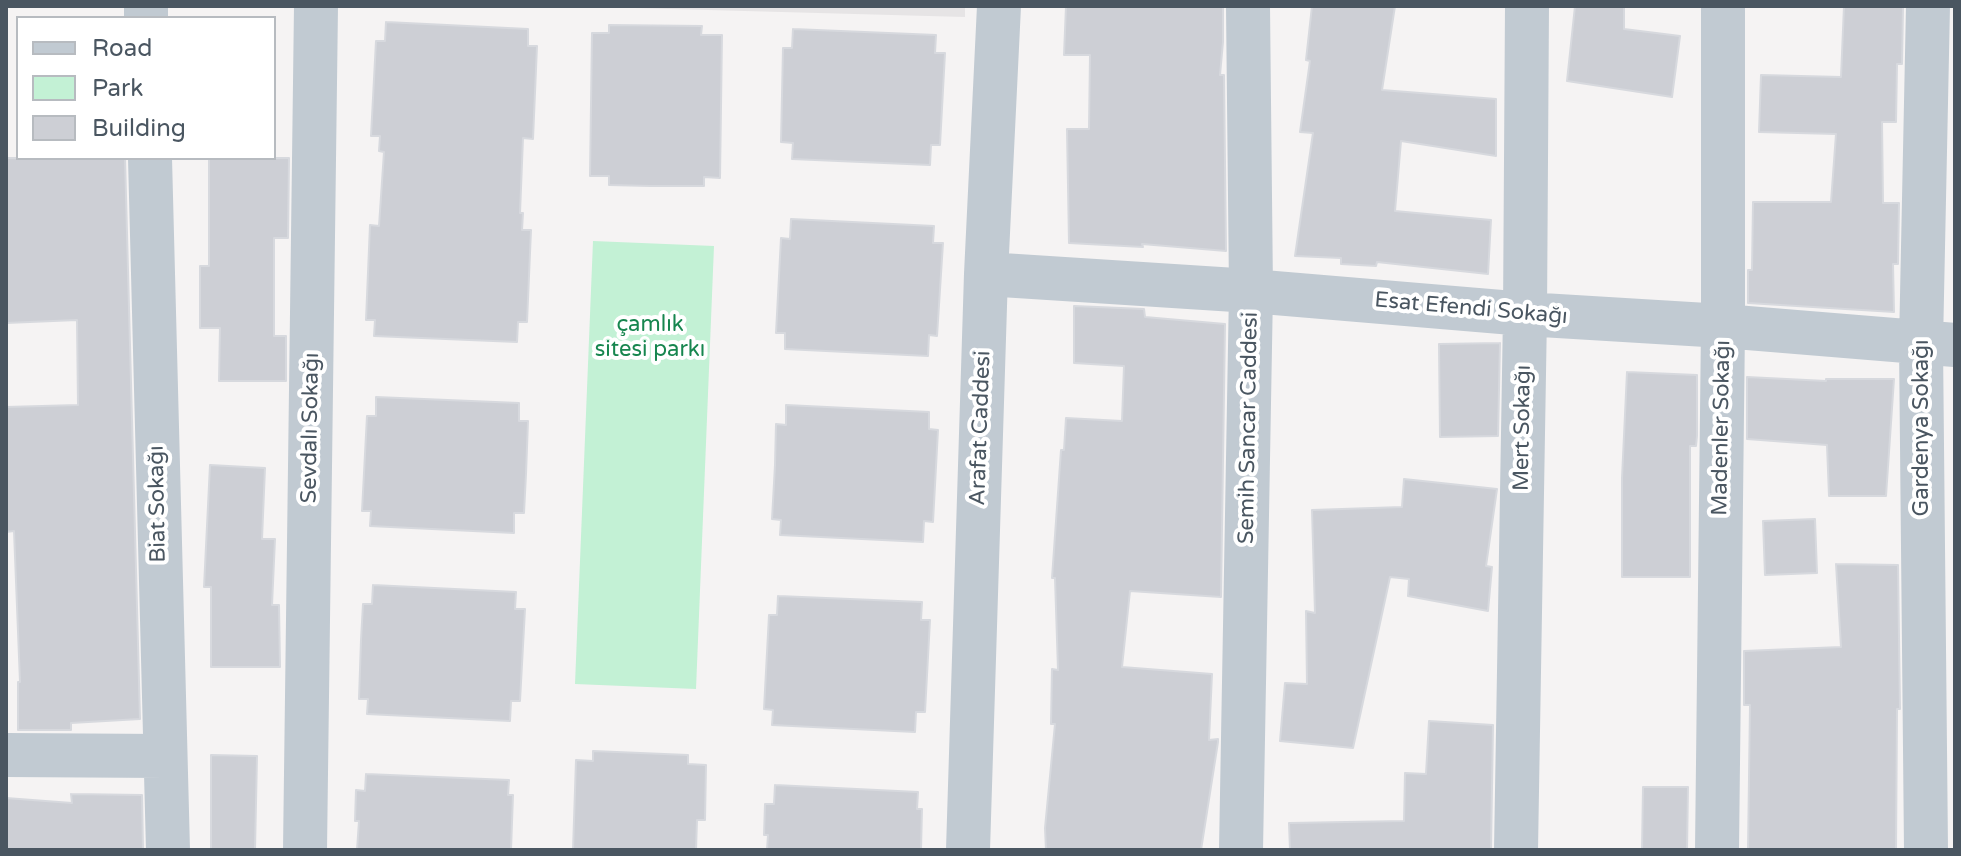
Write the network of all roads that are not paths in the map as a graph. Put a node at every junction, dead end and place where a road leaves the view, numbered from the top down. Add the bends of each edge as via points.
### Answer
1 (316, 6) edge
2 (999, 6) edge
3 (1248, 6) edge
4 (1527, 6) edge
5 (1723, 6) edge
6 (1928, 6) edge
7 (150, 160) edge
8 (986, 274) junction
9 (1251, 291) junction
10 (1525, 314) junction
11 (1723, 326) junction
12 (1938, 344) edge
13 (6, 755) edge
14 (165, 756) junction
15 (168, 850) edge
16 (305, 850) edge
17 (968, 850) edge
18 (1241, 850) edge
19 (1516, 850) edge
20 (1717, 850) edge
21 (1926, 850) edge

1 - 16 street, Sevdalı Sokağı
2 - 8 street, Arafat Caddesi
3 - 9 street, Semih Sancar Caddesi
4 - 10 street, Mert Sokağı
5 - 11 street, Madenler Sokağı
6 - 12 street, Gardenya Sokağı
7 - 14 street, Biat Sokağı
8 - 9 street, Esat Efendi Sokağı
8 - 17 street, Arafat Caddesi
9 - 10 street, Esat Efendi Sokağı
9 - 18 street, Semih Sancar Caddesi
10 - 11 street, Esat Efendi Sokağı
10 - 19 street, Mert Sokağı
11 - 12 street, Esat Efendi Sokağı
11 - 20 street, Madenler Sokağı
12 - 21 street, Gardenya Sokağı
13 - 14 street
14 - 15 street, Biat Sokağı

